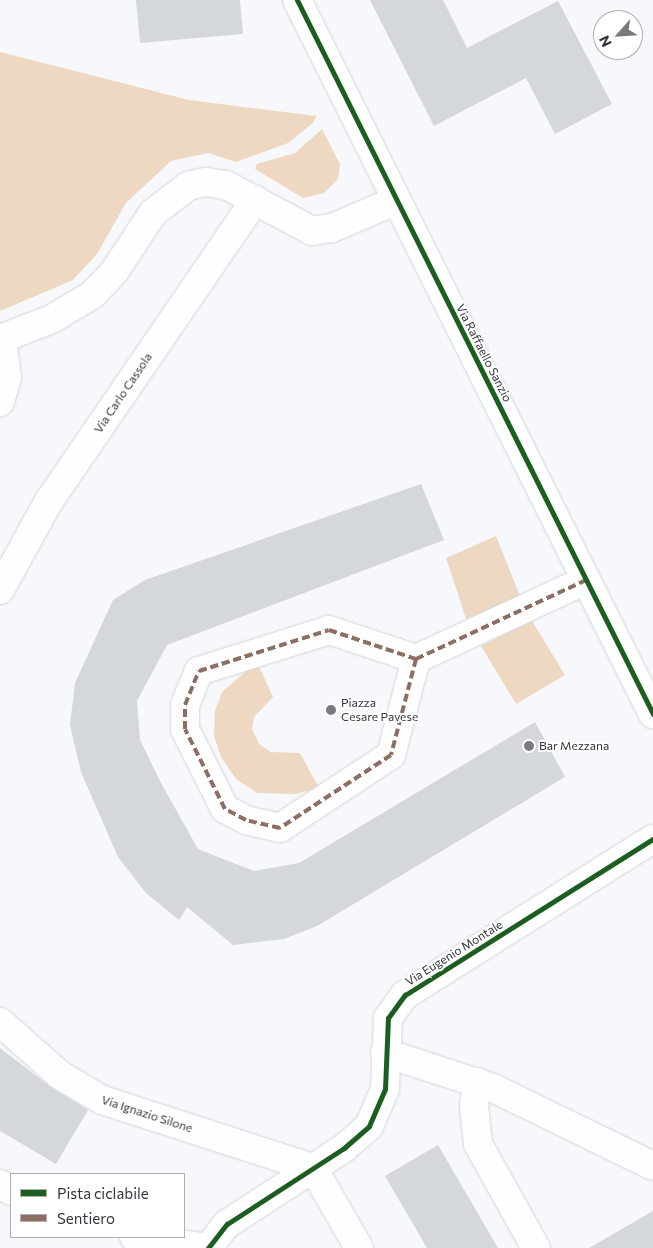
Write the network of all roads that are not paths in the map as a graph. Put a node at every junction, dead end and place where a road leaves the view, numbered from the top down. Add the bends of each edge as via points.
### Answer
1 (297, 0) edge
2 (255, 200) junction
3 (395, 201) junction
4 (1, 338) edge
5 (0, 402) edge
6 (586, 580) junction
7 (0, 590) edge
8 (416, 659) junction
9 (653, 714) edge
10 (653, 839) edge
11 (0, 1022) edge
12 (386, 1053) junction
13 (477, 1082) junction
14 (653, 1166) edge
15 (313, 1168) junction
16 (141, 1238) edge
17 (208, 1248) edge
18 (359, 1248) edge
19 (536, 1248) edge

1 - 3 street, Via Raffaello Sanzio
2 - 3 street via 312,231 332,228
2 - 4 street via 216,182 181,190 153,213 114,272 92,295 52,320
2 - 7 street, Via Carlo Cassola via 49,501
3 - 6 street, Via Raffaello Sanzio
4 - 5 street via 7,378
6 - 8 street
6 - 9 street, Via Raffaello Sanzio
8 - 8 street via 330,630 199,671 184,705 185,729 225,809 246,820 280,828 391,755
10 - 12 street, Via Eugenio Montale via 406,995 388,1018
11 - 15 street, Via Ignazio Silone via 60,1075 102,1100
12 - 13 street
12 - 15 street, Via Eugenio Montale via 384,1089 374,1118 353,1141
13 - 14 street
13 - 19 street via 474,1112 478,1144
15 - 17 street, Via Eugenio Montale via 227,1224
15 - 18 street
16 - 17 street

